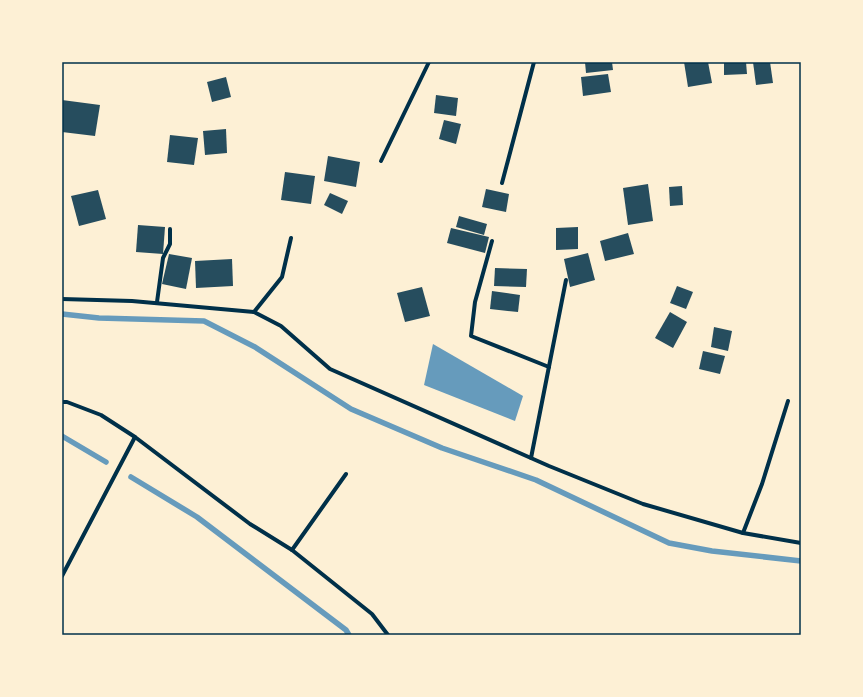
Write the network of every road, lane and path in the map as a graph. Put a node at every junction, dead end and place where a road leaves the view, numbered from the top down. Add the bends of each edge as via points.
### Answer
1 (429, 62) edge
2 (534, 62) edge
3 (381, 161) dead end
4 (502, 183) dead end
5 (170, 229) dead end
6 (291, 238) dead end
7 (492, 241) dead end
8 (566, 280) dead end
9 (62, 299) edge
10 (157, 302) junction
11 (254, 312) junction
12 (549, 368) junction
13 (788, 401) dead end
14 (62, 402) edge
15 (135, 437) junction
16 (531, 458) junction
17 (346, 474) dead end
18 (743, 533) junction
19 (801, 543) edge
20 (292, 550) junction
21 (62, 576) edge
22 (388, 635) edge

1 - 3 street
2 - 4 street
5 - 10 street via 170,244 163,258
6 - 11 street via 282,277
7 - 12 street via 475,302 471,336
8 - 12 street
9 - 10 street
10 - 11 street
11 - 16 street via 281,326 330,369
12 - 16 street
13 - 18 street via 762,484
14 - 15 street via 101,415
15 - 20 street via 250,524
15 - 21 street
16 - 18 street via 643,504
17 - 20 street
18 - 19 street
20 - 22 street via 372,614

